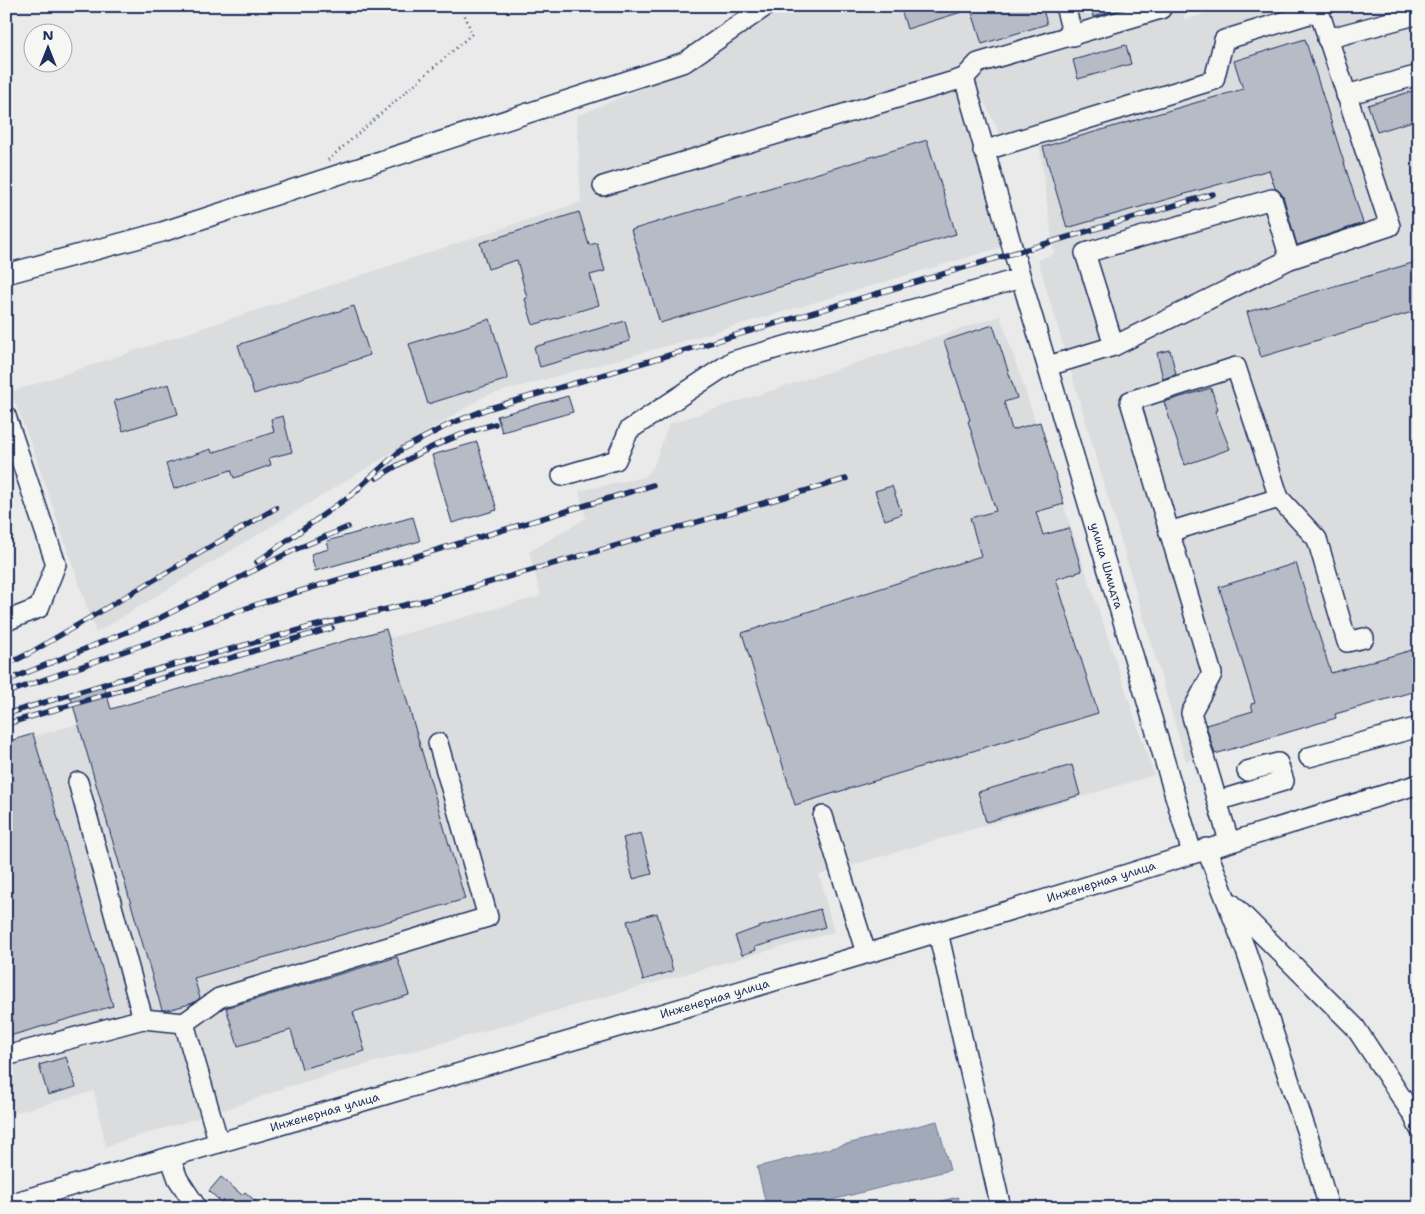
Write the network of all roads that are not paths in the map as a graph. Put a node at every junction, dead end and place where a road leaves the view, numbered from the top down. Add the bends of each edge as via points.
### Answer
1 (766, 6) edge
2 (1065, 6) edge
3 (1160, 6) edge
4 (1419, 14) edge
5 (1073, 36) junction
6 (1327, 39) junction
7 (1419, 75) edge
8 (964, 78) junction
9 (1346, 95) junction
10 (984, 151) junction
11 (603, 186) dead end
12 (1290, 259) junction
13 (6, 274) edge
14 (1021, 278) junction
15 (1114, 346) junction
16 (1048, 366) junction
17 (6, 416) edge
18 (562, 476) dead end
19 (1279, 498) junction
20 (1169, 532) junction
21 (6, 621) edge
22 (1364, 638) dead end
23 (1419, 727) edge
24 (438, 743) dead end
25 (1309, 757) dead end
26 (1247, 771) dead end
27 (78, 782) dead end
28 (1419, 784) edge
29 (1217, 801) junction
30 (823, 816) dead end
31 (1229, 842) junction
32 (1199, 851) junction
33 (1227, 898) junction
34 (938, 932) junction
35 (866, 953) junction
36 (144, 1019) junction
37 (184, 1023) junction
38 (6, 1056) edge
39 (1419, 1128) edge
40 (219, 1143) junction
41 (170, 1157) junction
42 (6, 1205) edge
43 (197, 1208) edge
44 (1002, 1208) edge
45 (1329, 1208) edge

1 - 13 street via 686,62 162,232
2 - 5 street
3 - 5 street via 1161,9
4 - 6 street
5 - 8 street via 978,63
6 - 9 street
6 - 10 street via 1319,11 1224,40 1214,80
7 - 9 street
8 - 10 street, улица Шмидта
8 - 11 street
9 - 12 street via 1390,226
10 - 14 street, улица Шмидта
12 - 15 street
12 - 15 street via 1272,199 1085,253
14 - 16 street, улица Шмидта
14 - 18 street via 733,361 629,430 616,460
15 - 16 street
16 - 32 street, улица Шмидта
17 - 21 street via 56,564 39,608
19 - 20 street
19 - 20 street via 1236,367 1130,401
19 - 22 street via 1317,539 1347,642
20 - 29 street via 1212,674 1191,713
23 - 25 street
24 - 37 street via 488,916 219,998
26 - 29 street via 1278,763 1284,781
27 - 36 street
28 - 31 street, Инженерная улица
29 - 31 street
30 - 35 street
31 - 32 street, Инженерная улица
32 - 33 street, улица Шмидта
32 - 34 street, Инженерная улица
33 - 39 street via 1355,1028
33 - 45 street, улица Шмидта via 1310,1142
34 - 35 street, Инженерная улица
34 - 44 street
35 - 40 street, Инженерная улица
36 - 37 street
36 - 38 street
37 - 40 street
40 - 41 street, Инженерная улица
41 - 42 street, Инженерная улица
41 - 43 street via 178,1178

